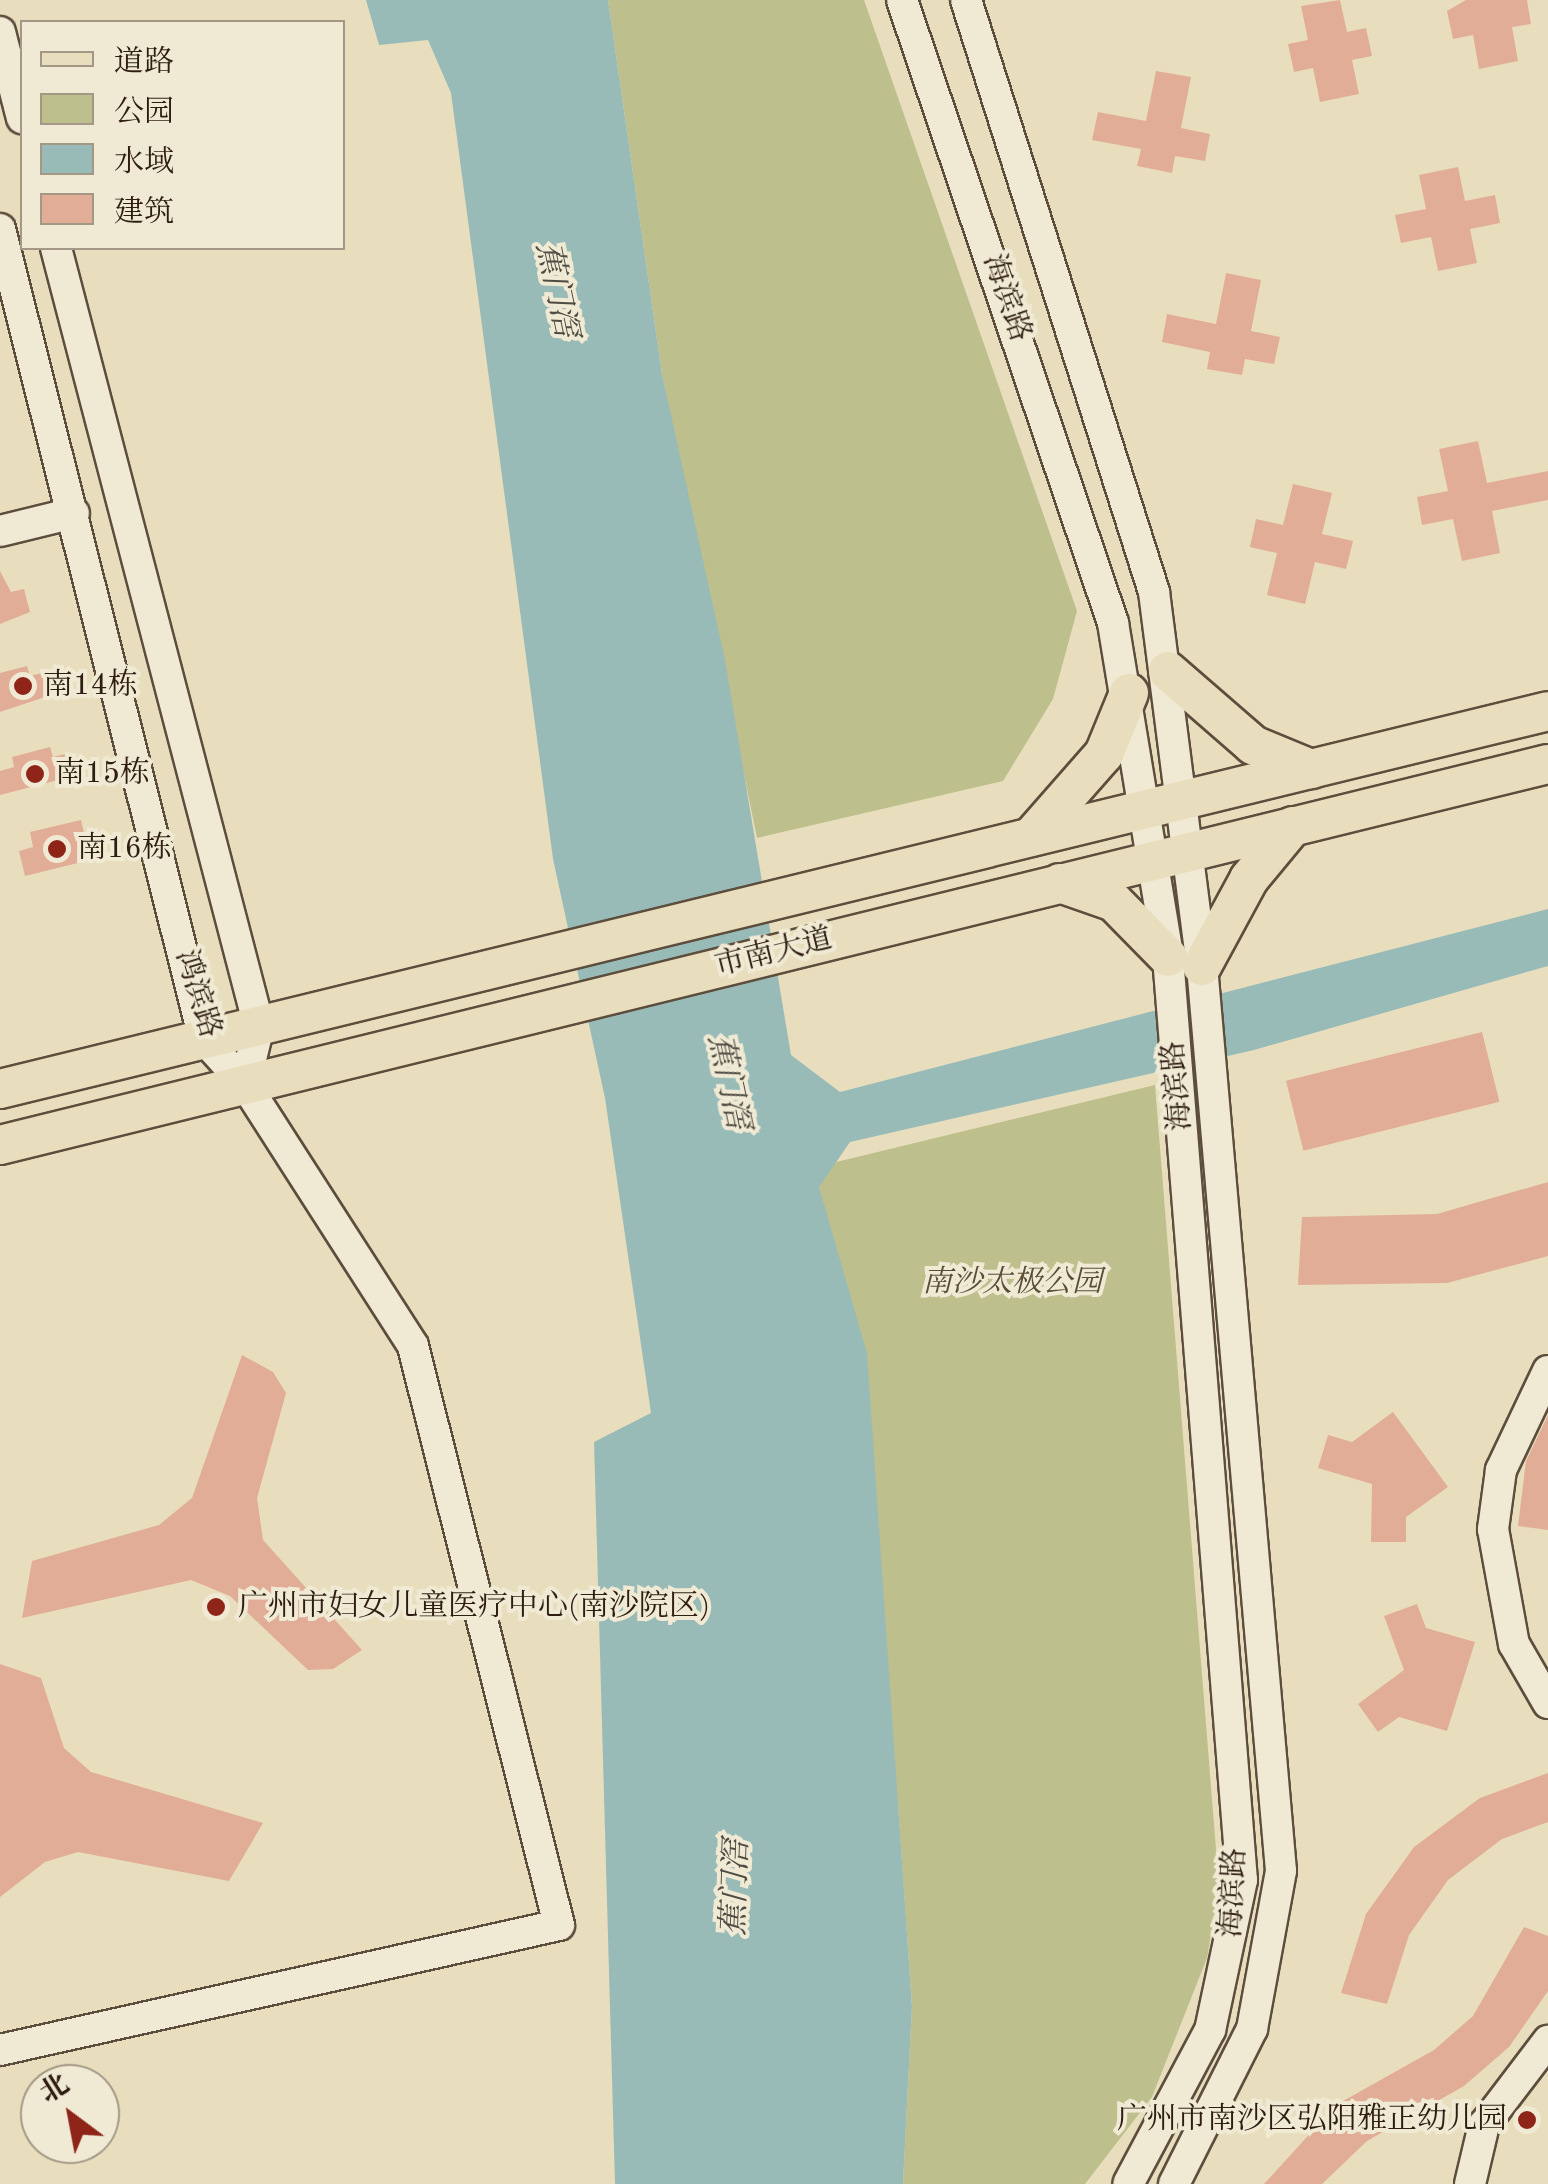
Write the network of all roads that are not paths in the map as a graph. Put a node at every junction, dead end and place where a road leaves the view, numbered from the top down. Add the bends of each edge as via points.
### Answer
1 (902, 0) edge
2 (966, 0) edge
3 (0, 32) edge
4 (20, 110) edge
5 (0, 228) edge
6 (57, 250) edge
7 (74, 513) junction
8 (0, 531) edge
9 (1168, 671) junction
10 (1129, 693) junction
11 (1548, 711) edge
12 (1548, 764) edge
13 (1311, 769) junction
14 (1183, 800) junction
15 (1146, 808) junction
16 (1293, 826) junction
17 (1031, 837) junction
18 (1171, 856) junction
19 (1060, 883) junction
20 (1185, 961) junction
21 (259, 1026) junction
22 (204, 1039) junction
23 (246, 1084) junction
24 (0, 1090) edge
25 (0, 1145) edge
26 (1548, 1371) edge
27 (1548, 1704) edge
28 (1548, 2041) edge
29 (0, 2050) edge
30 (1128, 2184) edge
31 (1174, 2184) edge
32 (1470, 2184) edge

1 - 10 street, 海滨路 via 1058,446
2 - 9 street, 海滨路 via 1106,431
3 - 4 street
5 - 7 street, 鸿滨路
6 - 21 street, 鸿滨路
7 - 8 street
7 - 22 street, 鸿滨路
9 - 13 main road via 1253,745
9 - 14 street, 海滨路
10 - 15 street, 海滨路
10 - 17 main road via 1104,754
11 - 13 main road, 市南大道
12 - 16 main road, 市南大道
13 - 14 main road, 市南大道
14 - 15 main road, 市南大道
14 - 18 street, 海滨路
15 - 17 main road, 市南大道
15 - 18 street, 海滨路
16 - 18 main road, 市南大道
16 - 20 main road
17 - 21 main road, 市南大道
18 - 19 main road, 市南大道
18 - 20 street, 海滨路
19 - 20 main road via 1114,902
19 - 23 main road, 市南大道
20 - 30 street, 海滨路 via 1180,1099 1242,1880 1210,2030
20 - 31 street, 海滨路 via 1213,1094 1281,1871 1252,2029
21 - 22 main road, 市南大道
21 - 23 street, 鸿滨路
22 - 23 street, 鸿滨路
22 - 24 main road, 市南大道
23 - 25 main road, 市南大道
23 - 29 street via 412,1346 558,1925
26 - 27 street via 1501,1470 1493,1529 1514,1644
28 - 32 street via 1484,2125

